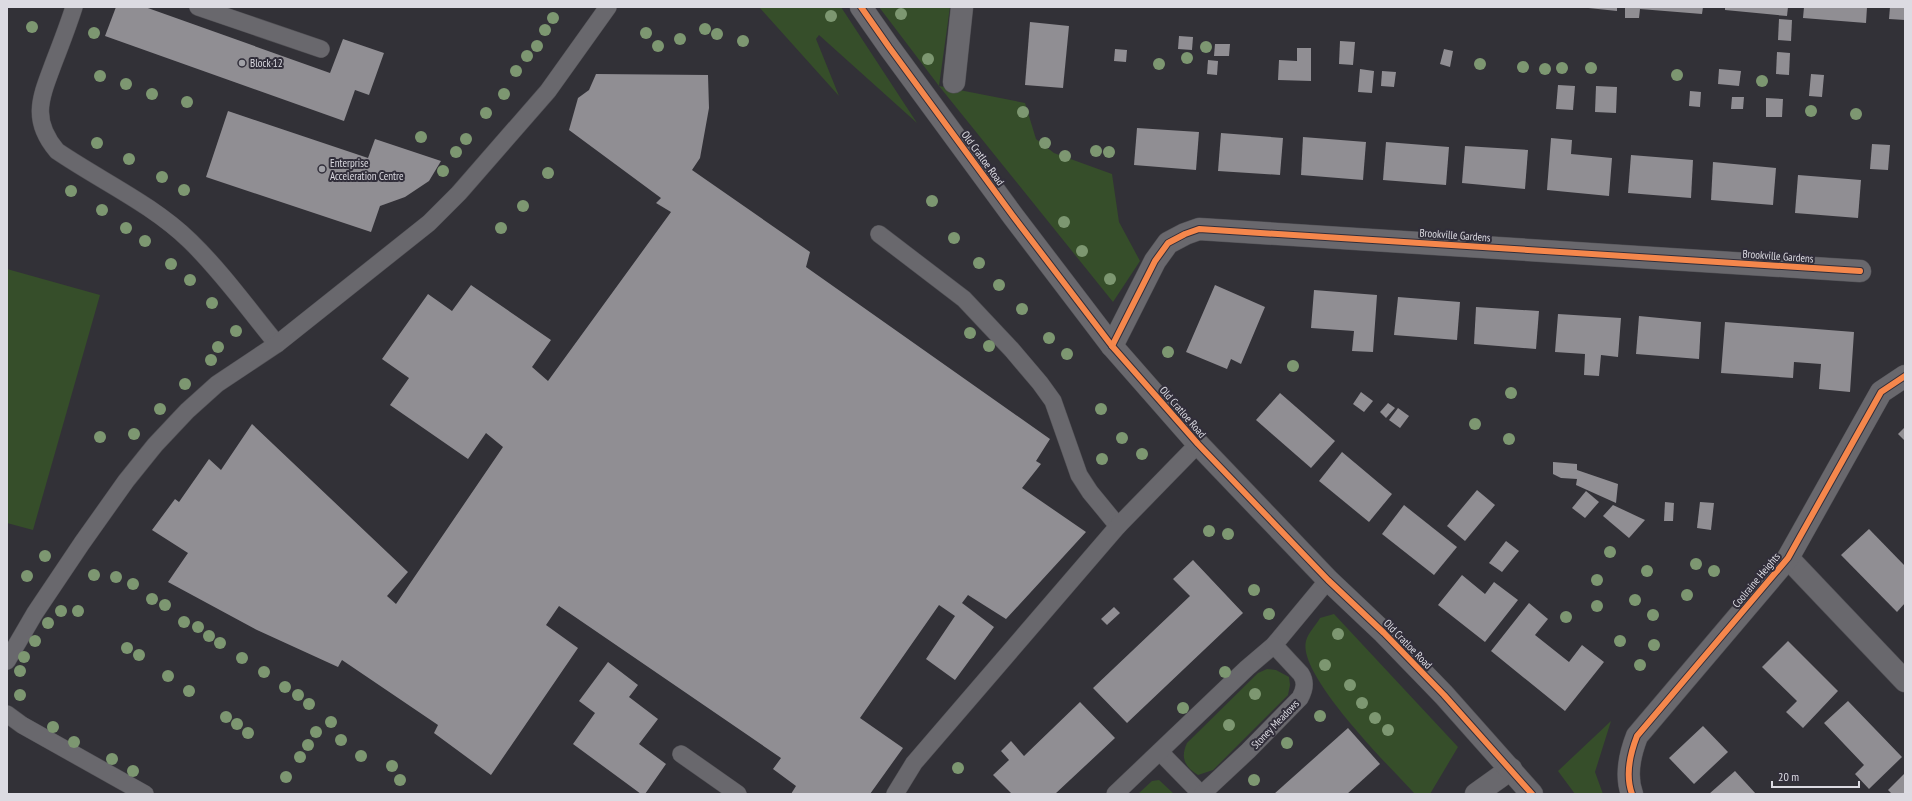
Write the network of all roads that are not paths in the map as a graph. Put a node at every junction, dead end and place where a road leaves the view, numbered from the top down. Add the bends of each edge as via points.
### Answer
1 (74, 7) edge
2 (198, 7) edge
3 (608, 7) edge
4 (861, 7) edge
5 (962, 7) edge
6 (322, 49) dead end
7 (954, 82) dead end
8 (879, 234) dead end
9 (1860, 271) dead end
10 (276, 344) junction
11 (1112, 346) junction
12 (1905, 376) edge
13 (1198, 444) junction
14 (1118, 526) junction
15 (1788, 558) junction
16 (1328, 580) junction
17 (1274, 645) junction
18 (7, 661) edge
19 (1905, 681) edge
20 (7, 714) edge
21 (1160, 752) junction
22 (681, 754) dead end
23 (1511, 769) junction
24 (144, 794) edge
25 (738, 794) edge
26 (895, 794) edge
27 (1115, 794) edge
28 (1201, 794) edge
29 (1476, 794) edge
30 (1532, 794) edge
31 (1632, 794) edge

1 - 10 lane via 40,98 40,119 46,138 57,150 148,207 190,241 228,283
2 - 6 lane
3 - 10 lane via 548,91 459,193 429,223
4 - 11 street, Old Cratloe Road via 902,66
5 - 7 street
8 - 14 lane via 964,299 1040,383 1053,401 1079,475
9 - 11 street, Brookville Gardens via 1199,229 1168,243 1155,262
10 - 18 lane via 217,384 155,445 82,543 35,613
11 - 13 street, Old Cratloe Road
12 - 15 street, Coolraine Heights via 1881,392
13 - 14 lane
13 - 16 street, Old Cratloe Road
14 - 26 lane via 914,763
15 - 19 street, Coolraine Heights
15 - 31 street, Coolraine Heights via 1637,736 1628,768
16 - 17 lane
16 - 23 street, Old Cratloe Road via 1384,633
17 - 21 lane
17 - 28 lane, Stoney Meadows via 1301,674 1304,679 1304,691 1252,747
20 - 24 lane
21 - 27 lane
21 - 28 lane, Stoney Meadows
22 - 25 lane
23 - 29 street
23 - 30 street, Old Cratloe Road

